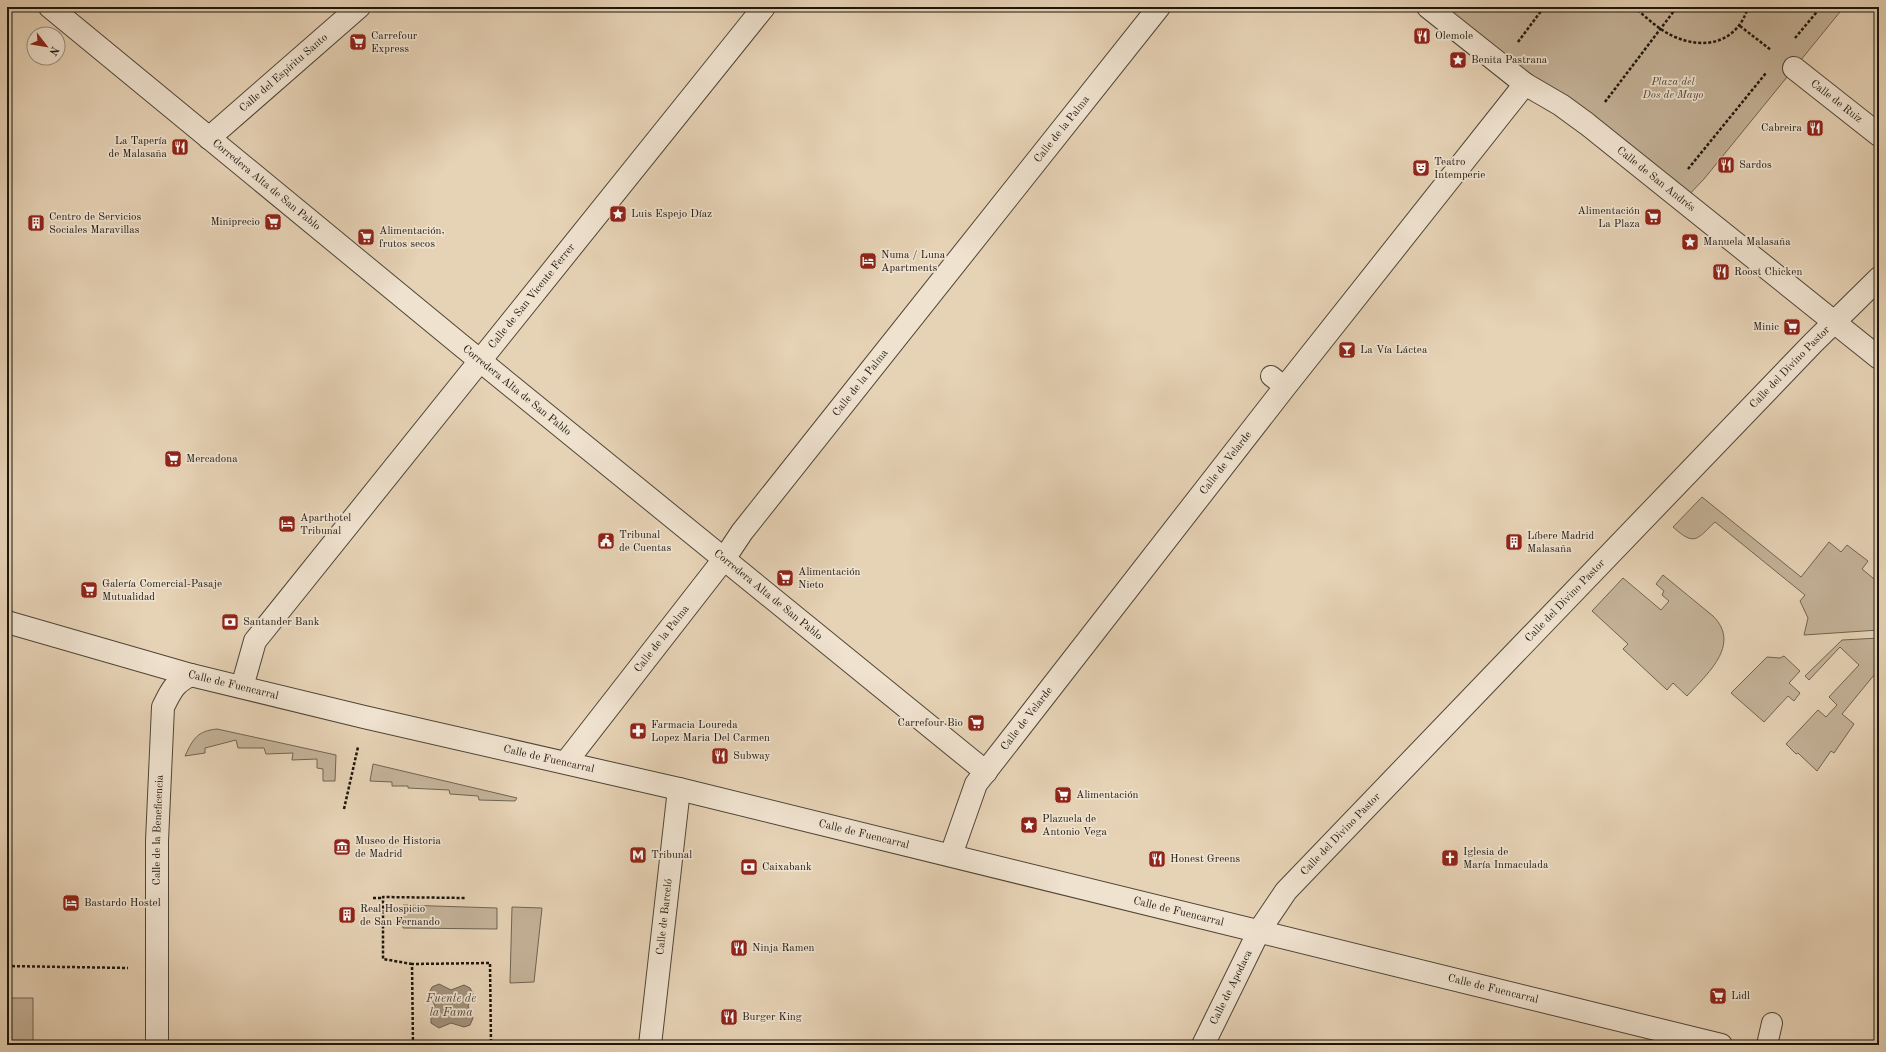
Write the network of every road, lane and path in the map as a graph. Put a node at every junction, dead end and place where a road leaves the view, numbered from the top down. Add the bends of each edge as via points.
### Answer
1 (50, 7) edge
2 (359, 7) edge
3 (764, 7) edge
4 (1159, 7) edge
5 (1428, 7) edge
6 (1544, 7) edge
7 (1634, 7) edge
8 (1678, 7) edge
9 (1748, 7) edge
10 (1821, 7) edge
11 (1740, 26) junction
12 (1661, 28) junction
13 (1787, 62) junction
14 (1500, 65) junction
15 (1525, 84) junction
16 (1587, 124) junction
17 (1879, 135) edge
18 (209, 138) junction
19 (1684, 174) dead end
20 (1879, 278) edge
21 (1835, 321) junction
22 (1879, 358) edge
23 (481, 362) junction
24 (724, 559) junction
25 (7, 622) edge
26 (190, 675) junction
27 (242, 687) junction
28 (358, 747) dead end
29 (566, 762) junction
30 (986, 772) junction
31 (678, 789) junction
32 (344, 809) dead end
33 (951, 855) junction
34 (373, 898) dead end
35 (383, 898) junction
36 (466, 898) dead end
37 (1259, 931) junction
38 (412, 964) junction
39 (7, 966) edge
40 (129, 968) dead end
41 (1772, 1023) dead end
42 (157, 1045) edge
43 (413, 1045) edge
44 (491, 1045) edge
45 (650, 1045) edge
46 (1203, 1045) edge
47 (1721, 1045) edge
48 (1767, 1045) edge

1 - 18 street, Corredera Alta de San Pablo
2 - 18 street, Calle del Espíritu Santo
3 - 23 street, Calle de San Vicente Ferrer
4 - 24 street, Calle de la Palma via 742,532
5 - 14 street, Calle de San Andrés
6 - 14 path
7 - 12 path
8 - 12 path
9 - 11 path
10 - 13 path
11 - 12 path via 1724,39 1710,43 1684,41
11 - 13 path
12 - 16 path
13 - 17 street, Calle de Ruiz
13 - 19 path
14 - 15 street, Calle de San Andrés
15 - 16 street, Calle de San Andrés
15 - 30 street, Calle de Velarde via 1278,382
16 - 21 street, Calle de San Andrés
18 - 23 street, Corredera Alta de San Pablo
20 - 21 street, Calle del Divino Pastor
21 - 22 street, Calle de San Andrés
21 - 37 street, Calle del Divino Pastor via 1286,891
23 - 24 street, Corredera Alta de San Pablo
23 - 27 street, Calle de San Vicente Ferrer via 256,641
24 - 29 street, Calle de la Palma
24 - 30 street, Corredera Alta de San Pablo
25 - 26 street, Calle de Fuencarral
26 - 27 street, Calle de Fuencarral
26 - 42 street, Calle de la Beneficencia via 178,681 163,707 157,841
27 - 29 street, Calle de Fuencarral
28 - 32 path
29 - 31 street, Calle de Fuencarral
30 - 33 street, Calle de Velarde via 976,784
31 - 33 street, Calle de Fuencarral
31 - 45 street, Calle de Barceló
33 - 37 street, Calle de Fuencarral
34 - 35 path
35 - 36 path
35 - 38 path via 383,959
37 - 46 street, Calle de Apodaca
37 - 47 street, Calle de Fuencarral
38 - 43 path
38 - 44 path via 490,963
39 - 40 path
41 - 48 lane

